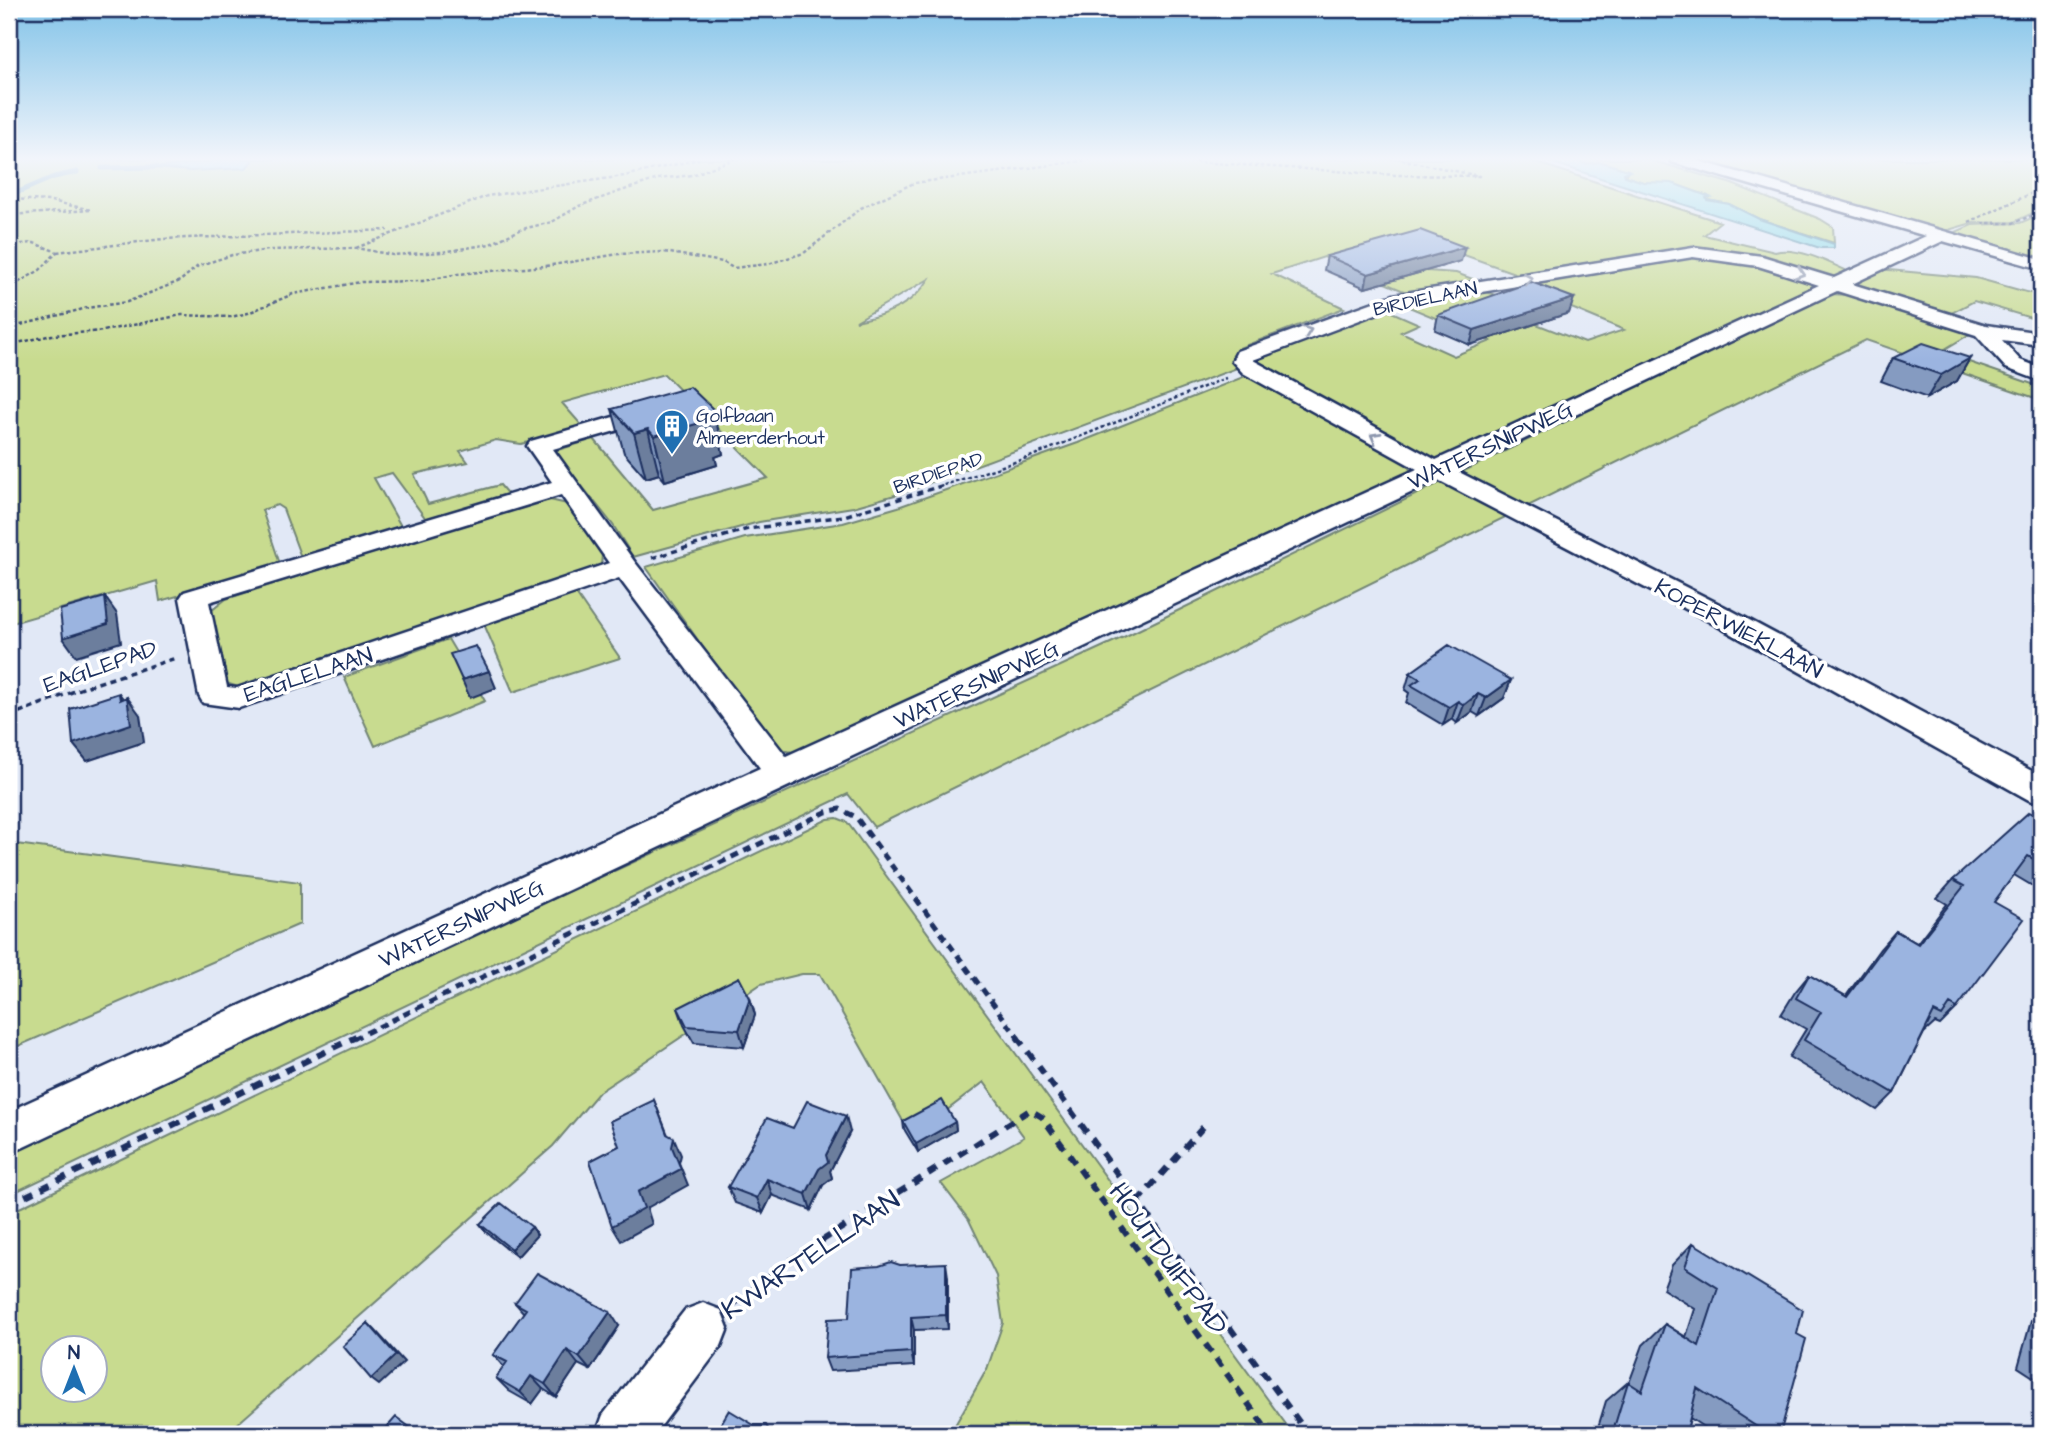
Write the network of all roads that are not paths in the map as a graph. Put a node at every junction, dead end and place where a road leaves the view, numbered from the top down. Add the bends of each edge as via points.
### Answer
1 (1939, 226) edge
2 (1953, 230) junction
3 (2041, 264) edge
4 (1835, 284) junction
5 (1983, 331) junction
6 (2041, 339) edge
7 (2041, 375) edge
8 (681, 404) edge
9 (1435, 469) junction
10 (565, 486) junction
11 (625, 567) junction
12 (782, 774) junction
13 (2041, 791) edge
14 (9, 1133) edge
15 (703, 1328) road end
16 (622, 1434) edge

1 - 2 street
2 - 3 street
2 - 4 street, WATERSNIPWEG
4 - 5 street
4 - 9 street, WATERSNIPWEG
9 -> 4 street, BIRDIELAAN via 1250,369 1242,360 1244,355 1393,301 1693,252 1762,261
5 - 6 street
5 - 7 street via 2013,364
8 - 10 street via 539,446
9 - 12 street, WATERSNIPWEG
9 - 13 street, KOPERWIEKLAAN via 1715,613
10 - 11 street
10 - 11 street, EAGLELAAN via 194,598 214,696 239,698
11 - 12 street
12 - 14 street, WATERSNIPWEG
15 - 16 street, KWARTELLAAN

